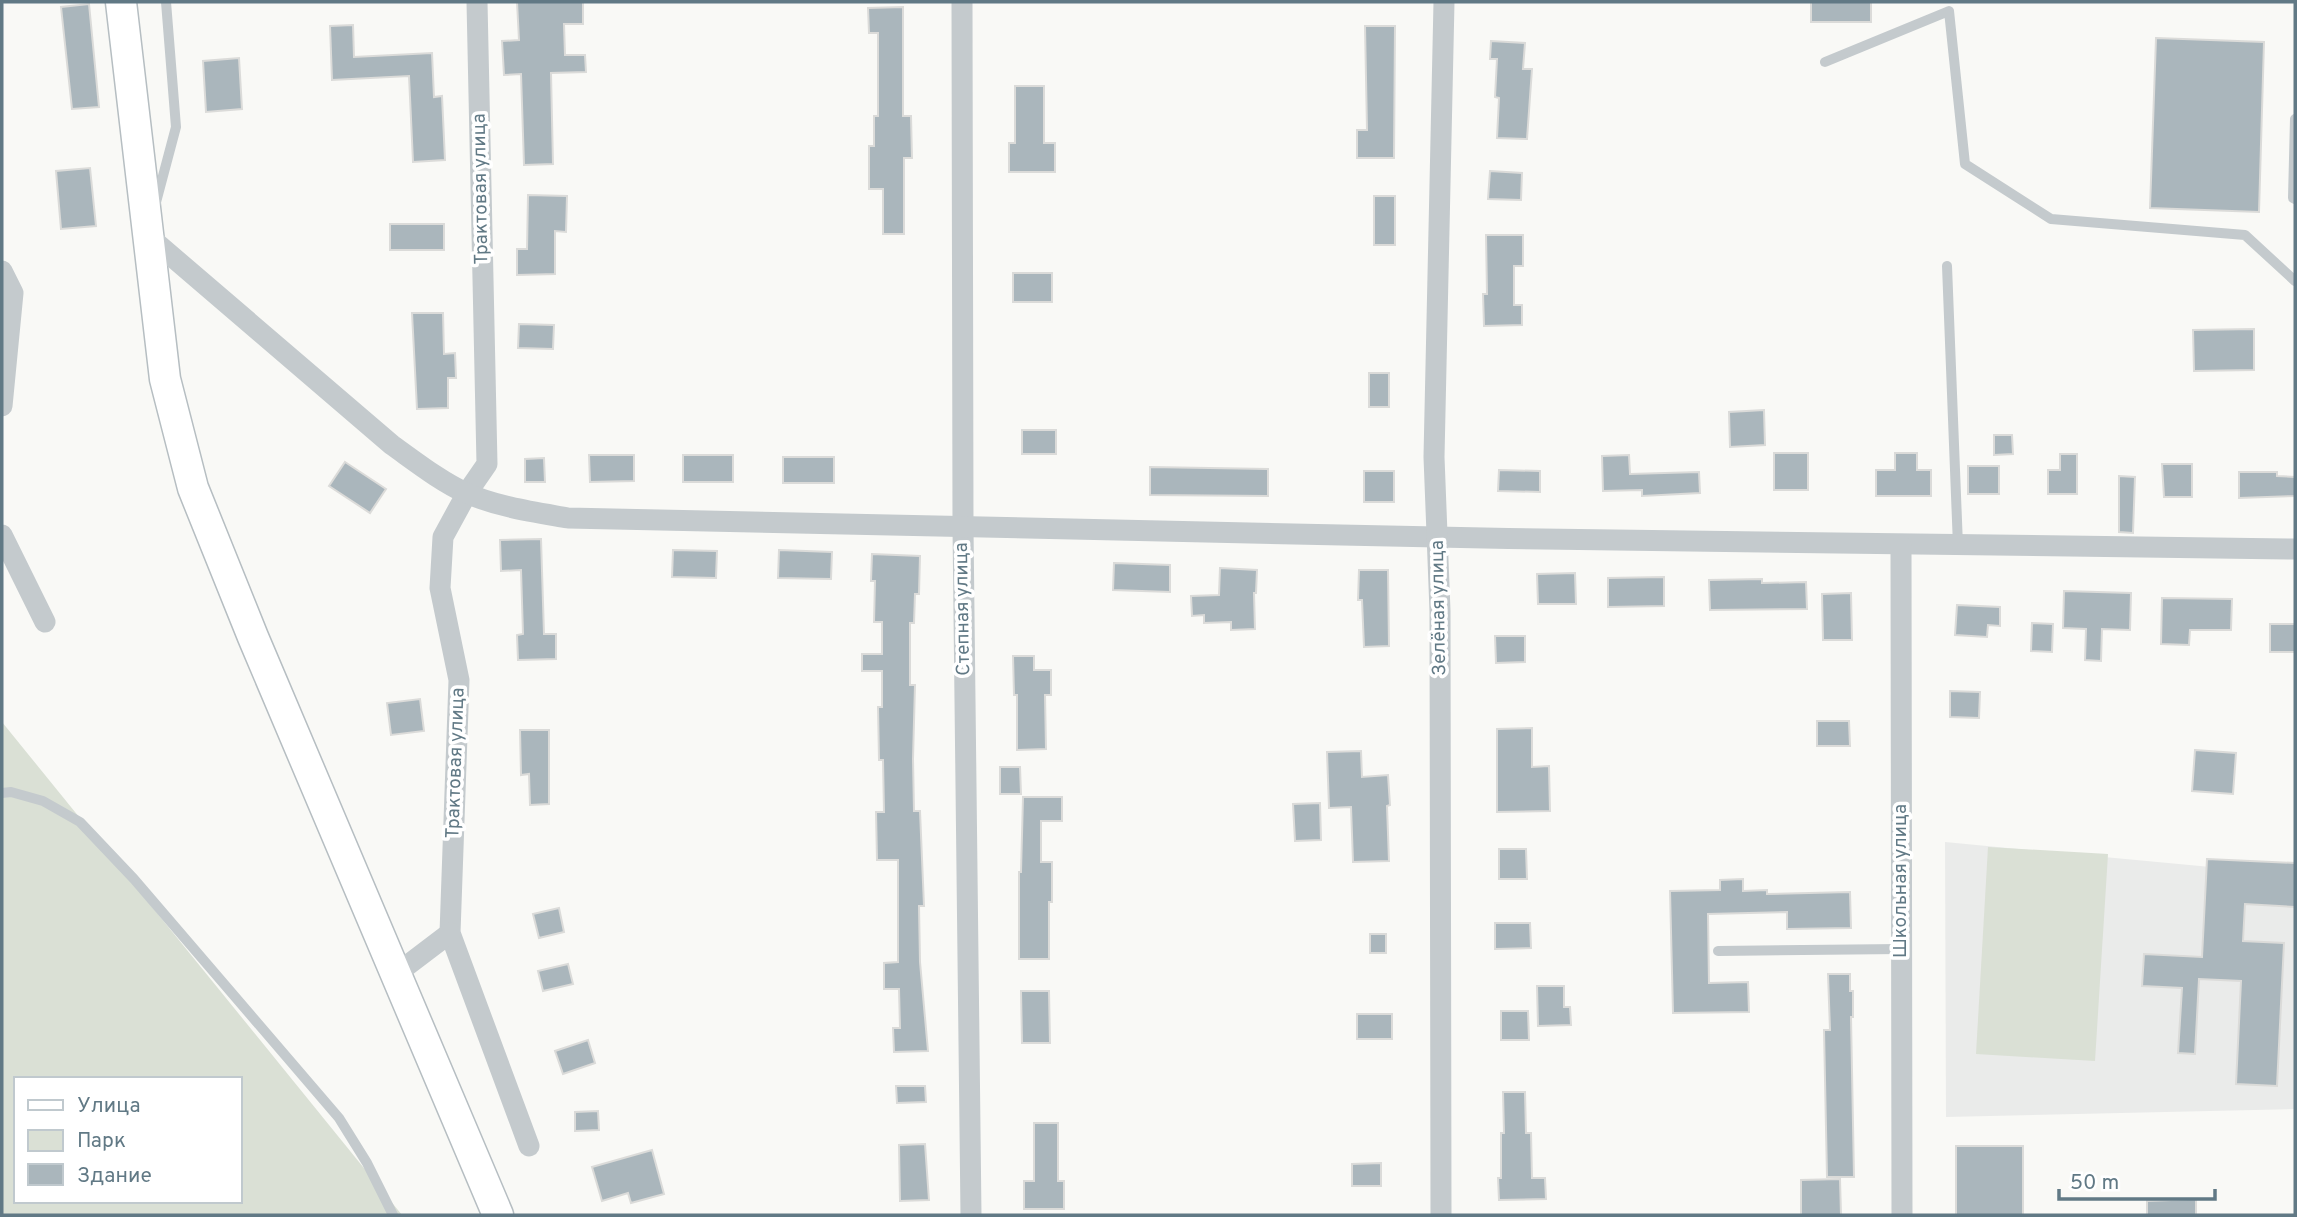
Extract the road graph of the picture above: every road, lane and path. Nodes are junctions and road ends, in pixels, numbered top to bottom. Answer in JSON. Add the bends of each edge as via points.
{"nodes":[{"id":1,"x":121,"y":2,"type":"edge"},
{"id":2,"x":166,"y":2,"type":"edge"},
{"id":3,"x":477,"y":2,"type":"edge"},
{"id":4,"x":962,"y":2,"type":"edge"},
{"id":5,"x":1444,"y":2,"type":"edge"},
{"id":6,"x":1825,"y":62,"type":"dead end"},
{"id":7,"x":2295,"y":120,"type":"edge"},
{"id":8,"x":2295,"y":199,"type":"edge"},
{"id":9,"x":147,"y":235,"type":"junction"},
{"id":10,"x":1948,"y":266,"type":"dead end"},
{"id":11,"x":2,"y":271,"type":"edge"},
{"id":12,"x":2295,"y":281,"type":"edge"},
{"id":13,"x":2,"y":406,"type":"edge"},
{"id":14,"x":467,"y":494,"type":"junction"},
{"id":15,"x":962,"y":528,"type":"junction"},
{"id":16,"x":2,"y":535,"type":"edge"},
{"id":17,"x":1437,"y":538,"type":"junction"},
{"id":18,"x":1901,"y":546,"type":"junction"},
{"id":19,"x":1958,"y":546,"type":"junction"},
{"id":20,"x":2295,"y":549,"type":"edge"},
{"id":21,"x":45,"y":622,"type":"dead end"},
{"id":22,"x":2,"y":793,"type":"edge"},
{"id":23,"x":450,"y":933,"type":"junction"},
{"id":24,"x":1901,"y":949,"type":"junction"},
{"id":25,"x":1718,"y":951,"type":"dead end"},
{"id":26,"x":396,"y":974,"type":"junction"},
{"id":27,"x":529,"y":1146,"type":"dead end"},
{"id":28,"x":393,"y":1215,"type":"edge"},
{"id":29,"x":498,"y":1215,"type":"edge"},
{"id":30,"x":971,"y":1215,"type":"edge"},
{"id":31,"x":1440,"y":1215,"type":"edge"},
{"id":32,"x":1902,"y":1215,"type":"edge"}],
"edges":[{"from":1,"to":9,"type":"main road"},
{"from":2,"to":9,"type":"lane","via":[[176,127]]},
{"from":3,"to":14,"type":"street","name":"Трактовая улица","via":[[487,464]]},
{"from":4,"to":15,"type":"street","name":"Степная улица"},
{"from":5,"to":17,"type":"street","name":"Зелёная улица","via":[[1434,457]]},
{"from":6,"to":12,"type":"lane","via":[[1949,11],[1965,164],[2051,219],[2245,235]]},
{"from":7,"to":8,"type":"lane"},
{"from":9,"to":14,"type":"street","via":[[392,445]]},
{"from":9,"to":26,"type":"main road","via":[[165,379],[193,488]]},
{"from":10,"to":19,"type":"lane"},
{"from":11,"to":13,"type":"street","via":[[13,293]]},
{"from":14,"to":15,"type":"street","via":[[568,518]]},
{"from":14,"to":23,"type":"street","name":"Трактовая улица","via":[[443,537],[440,588],[459,680]]},
{"from":15,"to":17,"type":"street"},
{"from":15,"to":30,"type":"street","name":"Степная улица"},
{"from":16,"to":21,"type":"street"},
{"from":17,"to":18,"type":"street"},
{"from":17,"to":31,"type":"street","name":"Зелёная улица"},
{"from":18,"to":19,"type":"street"},
{"from":18,"to":24,"type":"street","name":"Школьная улица"},
{"from":19,"to":20,"type":"street"},
{"from":22,"to":28,"type":"lane","via":[[43,801],[80,822],[134,880],[339,1118]]},
{"from":23,"to":26,"type":"street"},
{"from":23,"to":27,"type":"street","name":"Трактовая улица"},
{"from":24,"to":25,"type":"lane"},
{"from":24,"to":32,"type":"street","name":"Школьная улица"},
{"from":26,"to":29,"type":"main road"}]}
